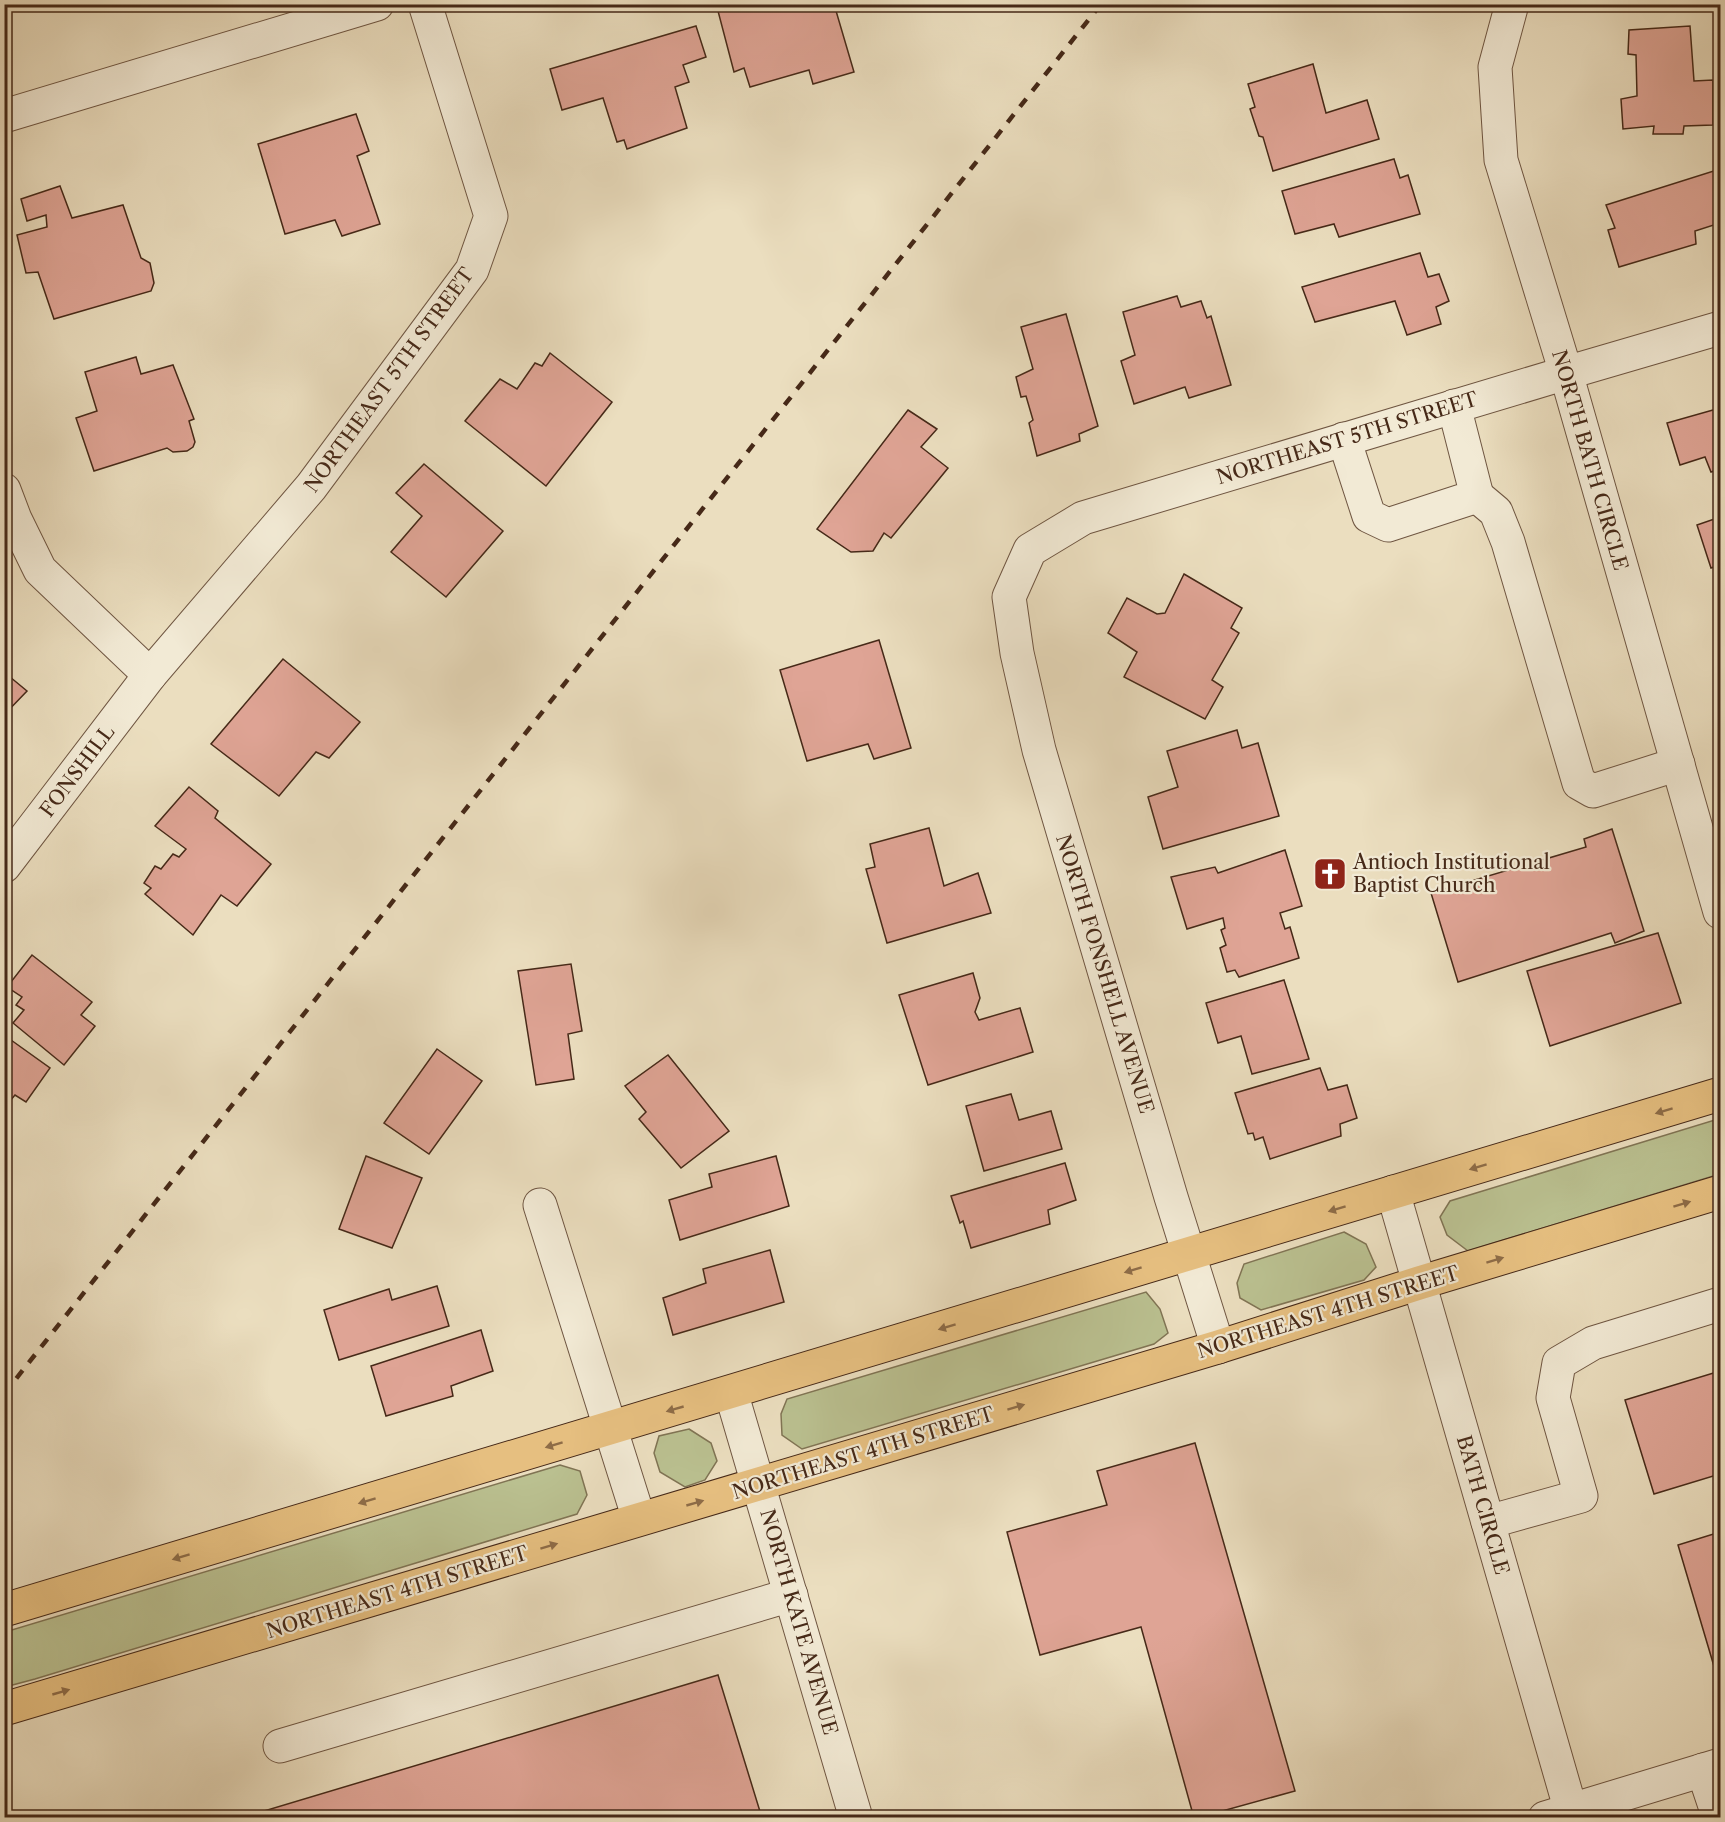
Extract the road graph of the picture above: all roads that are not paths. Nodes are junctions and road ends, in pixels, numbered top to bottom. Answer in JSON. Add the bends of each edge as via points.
{"nodes":[{"id":1,"x":376,"y":4,"type":"edge"},
{"id":2,"x":425,"y":4,"type":"edge"},
{"id":3,"x":1512,"y":4,"type":"edge"},
{"id":4,"x":5,"y":115,"type":"edge"},
{"id":5,"x":1720,"y":328,"type":"edge"},
{"id":6,"x":1566,"y":373,"type":"junction"},
{"id":7,"x":1454,"y":406,"type":"junction"},
{"id":8,"x":1344,"y":439,"type":"junction"},
{"id":9,"x":4,"y":490,"type":"edge"},
{"id":10,"x":1477,"y":496,"type":"junction"},
{"id":11,"x":1008,"y":597,"type":"joint"},
{"id":12,"x":150,"y":675,"type":"junction"},
{"id":13,"x":1678,"y":764,"type":"junction"},
{"id":14,"x":4,"y":866,"type":"edge"},
{"id":15,"x":1720,"y":912,"type":"edge"},
{"id":16,"x":1720,"y":1095,"type":"edge"},
{"id":17,"x":1393,"y":1192,"type":"junction"},
{"id":18,"x":1720,"y":1192,"type":"edge"},
{"id":19,"x":540,"y":1205,"type":"dead end"},
{"id":20,"x":1189,"y":1253,"type":"junction"},
{"id":21,"x":1419,"y":1283,"type":"junction"},
{"id":22,"x":1720,"y":1304,"type":"edge"},
{"id":23,"x":1218,"y":1347,"type":"junction"},
{"id":24,"x":731,"y":1392,"type":"junction"},
{"id":25,"x":610,"y":1428,"type":"junction"},
{"id":26,"x":759,"y":1485,"type":"junction"},
{"id":27,"x":639,"y":1519,"type":"junction"},
{"id":28,"x":1488,"y":1522,"type":"junction"},
{"id":29,"x":791,"y":1595,"type":"junction"},
{"id":30,"x":4,"y":1610,"type":"edge"},
{"id":31,"x":4,"y":1708,"type":"edge"},
{"id":32,"x":280,"y":1746,"type":"dead end"},
{"id":33,"x":1712,"y":1768,"type":"edge"},
{"id":34,"x":1563,"y":1815,"type":"edge"},
{"id":35,"x":856,"y":1818,"type":"edge"},
{"id":36,"x":1719,"y":1818,"type":"edge"}],
"edges":[{"from":1,"to":4,"type":"street"},
{"from":2,"to":12,"type":"street","name":"NORTHEAST 5TH STREET","via":[[491,216],[472,270],[311,487]]},
{"from":3,"to":6,"type":"street","name":"NORTH BATH CIRCLE","via":[[1495,68],[1501,160]]},
{"from":5,"to":6,"type":"street","name":"NORTHEAST 5TH STREET"},
{"from":6,"to":7,"type":"street","name":"NORTHEAST 5TH STREET"},
{"from":6,"to":13,"type":"street","name":"NORTH BATH CIRCLE"},
{"from":7,"to":8,"type":"street","name":"NORTHEAST 5TH STREET"},
{"from":7,"to":10,"type":"street"},
{"from":8,"to":10,"type":"street","via":[[1369,516],[1388,525]]},
{"from":8,"to":11,"type":"street","name":"NORTHEAST 5TH STREET","via":[[1083,518],[1030,550]]},
{"from":9,"to":12,"type":"street","via":[[40,570]]},
{"from":10,"to":13,"type":"street","via":[[1496,512],[1508,542],[1579,783],[1593,791]]},
{"from":11,"to":20,"type":"street","name":"NORTH FONSHELL AVENUE","via":[[1038,750]]},
{"from":12,"to":14,"type":"street","name":"FONSHILL"},
{"from":13,"to":15,"type":"street","name":"NORTH BATH CIRCLE"},
{"from":16,"to":17,"type":"main road","one_way":true},
{"from":17,"to":20,"type":"main road","one_way":true},
{"from":17,"to":21,"type":"street","name":"BATH CIRCLE"},
{"from":21,"to":18,"type":"main road","name":"NORTHEAST 4TH STREET","one_way":true},
{"from":19,"to":25,"type":"street"},
{"from":20,"to":23,"type":"street","name":"NORTH FONSHELL AVENUE"},
{"from":20,"to":24,"type":"main road","one_way":true},
{"from":21,"to":23,"type":"main road","name":"NORTHEAST 4TH STREET"},
{"from":21,"to":28,"type":"street","name":"BATH CIRCLE"},
{"from":22,"to":28,"type":"street","via":[[1593,1343],[1559,1363],[1553,1398],[1581,1497]]},
{"from":26,"to":23,"type":"main road","name":"NORTHEAST 4TH STREET","one_way":true},
{"from":24,"to":25,"type":"main road","one_way":true},
{"from":24,"to":26,"type":"street","name":"NORTH KATE AVENUE"},
{"from":25,"to":27,"type":"street"},
{"from":25,"to":30,"type":"main road","one_way":true},
{"from":27,"to":26,"type":"main road","name":"NORTHEAST 4TH STREET","one_way":true},
{"from":26,"to":29,"type":"street","name":"NORTH KATE AVENUE"},
{"from":31,"to":27,"type":"main road","name":"NORTHEAST 4TH STREET","one_way":true},
{"from":28,"to":34,"type":"street","name":"BATH CIRCLE"},
{"from":29,"to":32,"type":"street"},
{"from":29,"to":35,"type":"street","name":"NORTH KATE AVENUE"},
{"from":33,"to":34,"type":"street"},
{"from":33,"to":36,"type":"street"}]}
